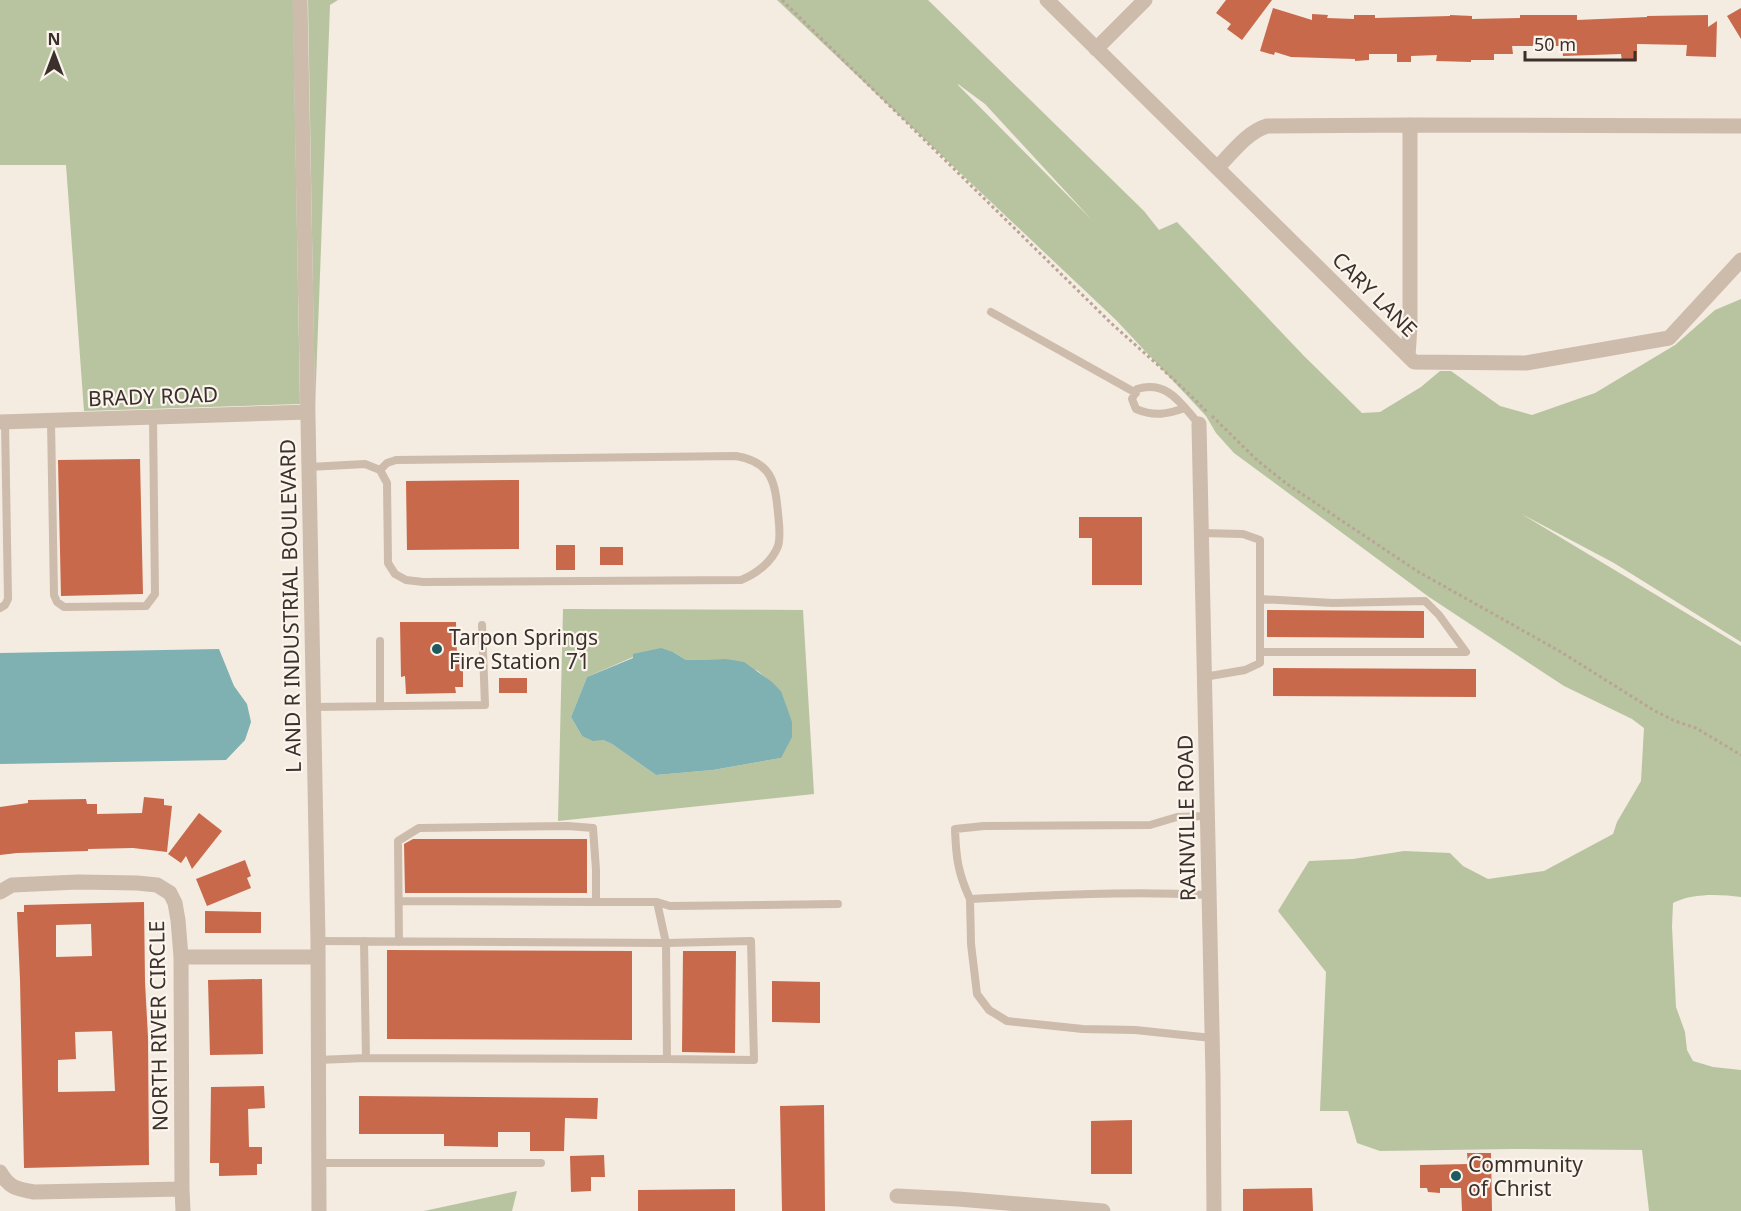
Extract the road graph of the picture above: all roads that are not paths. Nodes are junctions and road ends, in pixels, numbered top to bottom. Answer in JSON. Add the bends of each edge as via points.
{"nodes":[{"id":1,"x":300,"y":0,"type":"edge"},
{"id":2,"x":1047,"y":0,"type":"edge"},
{"id":3,"x":1144,"y":0,"type":"edge"},
{"id":4,"x":1096,"y":48,"type":"junction"},
{"id":5,"x":1410,"y":125,"type":"junction"},
{"id":6,"x":1741,"y":126,"type":"edge"},
{"id":7,"x":1217,"y":168,"type":"junction"},
{"id":8,"x":1741,"y":261,"type":"edge"},
{"id":9,"x":991,"y":312,"type":"dead end"},
{"id":10,"x":1408,"y":356,"type":"junction"},
{"id":11,"x":1136,"y":393,"type":"junction"},
{"id":12,"x":1185,"y":408,"type":"junction"},
{"id":13,"x":308,"y":412,"type":"junction"},
{"id":14,"x":153,"y":418,"type":"junction"},
{"id":15,"x":51,"y":421,"type":"junction"},
{"id":16,"x":2,"y":422,"type":"edge"},
{"id":17,"x":1199,"y":424,"type":"joint"},
{"id":18,"x":309,"y":467,"type":"junction"},
{"id":19,"x":380,"y":470,"type":"junction"},
{"id":20,"x":1201,"y":532,"type":"junction"},
{"id":21,"x":1260,"y":599,"type":"junction"},
{"id":22,"x":0,"y":608,"type":"edge"},
{"id":23,"x":482,"y":625,"type":"dead end"},
{"id":24,"x":380,"y":641,"type":"dead end"},
{"id":25,"x":1260,"y":652,"type":"junction"},
{"id":26,"x":1204,"y":677,"type":"junction"},
{"id":27,"x":380,"y":706,"type":"junction"},
{"id":28,"x":313,"y":707,"type":"junction"},
{"id":29,"x":1207,"y":816,"type":"junction"},
{"id":30,"x":0,"y":892,"type":"edge"},
{"id":31,"x":1208,"y":894,"type":"junction"},
{"id":32,"x":970,"y":899,"type":"junction"},
{"id":33,"x":399,"y":901,"type":"junction"},
{"id":34,"x":596,"y":902,"type":"junction"},
{"id":35,"x":657,"y":902,"type":"junction"},
{"id":36,"x":838,"y":904,"type":"dead end"},
{"id":37,"x":364,"y":941,"type":"junction"},
{"id":38,"x":399,"y":942,"type":"junction"},
{"id":39,"x":666,"y":943,"type":"junction"},
{"id":40,"x":318,"y":949,"type":"junction"},
{"id":41,"x":180,"y":957,"type":"junction"},
{"id":42,"x":1212,"y":1038,"type":"junction"},
{"id":43,"x":366,"y":1058,"type":"junction"},
{"id":44,"x":667,"y":1059,"type":"junction"},
{"id":45,"x":318,"y":1060,"type":"junction"},
{"id":46,"x":319,"y":1163,"type":"junction"},
{"id":47,"x":541,"y":1163,"type":"dead end"},
{"id":48,"x":0,"y":1172,"type":"edge"},
{"id":49,"x":182,"y":1189,"type":"junction"},
{"id":50,"x":897,"y":1196,"type":"dead end"},
{"id":51,"x":183,"y":1211,"type":"edge"},
{"id":52,"x":319,"y":1211,"type":"edge"},
{"id":53,"x":1103,"y":1211,"type":"edge"},
{"id":54,"x":1214,"y":1211,"type":"edge"}],
"edges":[{"from":1,"to":13,"type":"street","name":"L AND R INDUSTRIAL BOULEVARD"},
{"from":2,"to":4,"type":"street","name":"CARY LANE"},
{"from":3,"to":4,"type":"street"},
{"from":4,"to":7,"type":"street","name":"CARY LANE"},
{"from":5,"to":6,"type":"street"},
{"from":5,"to":7,"type":"street","via":[[1267,126],[1251,133]]},
{"from":5,"to":10,"type":"street"},
{"from":7,"to":10,"type":"street","name":"CARY LANE"},
{"from":8,"to":10,"type":"street","name":"CARY LANE","via":[[1669,339],[1526,363],[1414,362]]},
{"from":9,"to":11,"type":"lane"},
{"from":11,"to":12,"type":"lane","via":[[1137,389],[1149,386],[1161,389],[1172,393]]},
{"from":11,"to":12,"type":"lane","via":[[1132,399],[1136,409],[1146,413],[1167,414]]},
{"from":12,"to":17,"type":"lane"},
{"from":13,"to":14,"type":"street","name":"BRADY ROAD"},
{"from":13,"to":18,"type":"street","name":"L AND R INDUSTRIAL BOULEVARD"},
{"from":14,"to":15,"type":"street","name":"BRADY ROAD"},
{"from":14,"to":15,"type":"lane","via":[[155,594],[146,606],[64,607],[57,602]]},
{"from":15,"to":16,"type":"street","name":"BRADY ROAD"},
{"from":16,"to":22,"type":"lane","via":[[8,599]]},
{"from":17,"to":20,"type":"street","name":"RAINVILLE ROAD"},
{"from":18,"to":19,"type":"lane","via":[[365,464]]},
{"from":18,"to":28,"type":"street","name":"L AND R INDUSTRIAL BOULEVARD"},
{"from":19,"to":19,"type":"lane","via":[[387,483],[388,562],[395,574],[406,580],[741,580],[761,568],[778,545],[775,487],[762,466],[750,458],[396,460]]},
{"from":20,"to":21,"type":"lane","via":[[1243,534],[1260,540]]},
{"from":20,"to":26,"type":"street","name":"RAINVILLE ROAD"},
{"from":21,"to":25,"type":"lane"},
{"from":21,"to":25,"type":"lane","via":[[1333,603],[1425,601],[1466,652]]},
{"from":23,"to":27,"type":"lane","via":[[485,705]]},
{"from":24,"to":27,"type":"lane"},
{"from":25,"to":26,"type":"lane","via":[[1260,663],[1245,670]]},
{"from":26,"to":29,"type":"street","name":"RAINVILLE ROAD"},
{"from":27,"to":28,"type":"lane"},
{"from":28,"to":40,"type":"street","name":"L AND R INDUSTRIAL BOULEVARD"},
{"from":29,"to":31,"type":"street","name":"RAINVILLE ROAD"},
{"from":29,"to":32,"type":"lane","via":[[1177,817],[1150,825],[955,829],[956,859]]},
{"from":30,"to":41,"type":"street","name":"NORTH RIVER CIRCLE","via":[[12,885],[157,885],[170,892],[175,903]]},
{"from":31,"to":32,"type":"lane"},
{"from":31,"to":42,"type":"street","name":"RAINVILLE ROAD"},
{"from":32,"to":42,"type":"lane","via":[[977,994],[989,1010],[1007,1021]]},
{"from":33,"to":34,"type":"lane"},
{"from":33,"to":34,"type":"lane","via":[[398,841],[419,828],[568,826],[593,828]]},
{"from":33,"to":38,"type":"lane"},
{"from":34,"to":35,"type":"lane"},
{"from":35,"to":36,"type":"lane","via":[[670,906]]},
{"from":35,"to":39,"type":"lane"},
{"from":37,"to":38,"type":"lane"},
{"from":37,"to":40,"type":"lane"},
{"from":37,"to":43,"type":"lane"},
{"from":38,"to":39,"type":"lane"},
{"from":39,"to":44,"type":"lane"},
{"from":39,"to":44,"type":"lane","via":[[751,941],[753,1059]]},
{"from":40,"to":41,"type":"street"},
{"from":40,"to":45,"type":"street","name":"L AND R INDUSTRIAL BOULEVARD"},
{"from":41,"to":49,"type":"street","name":"NORTH RIVER CIRCLE"},
{"from":42,"to":54,"type":"street","name":"RAINVILLE ROAD"},
{"from":43,"to":44,"type":"lane"},
{"from":43,"to":45,"type":"lane"},
{"from":45,"to":46,"type":"street","name":"L AND R INDUSTRIAL BOULEVARD"},
{"from":46,"to":47,"type":"lane"},
{"from":46,"to":52,"type":"street","name":"L AND R INDUSTRIAL BOULEVARD"},
{"from":48,"to":49,"type":"street","via":[[16,1188],[34,1192]]},
{"from":49,"to":51,"type":"street","name":"NORTH RIVER CIRCLE"},
{"from":50,"to":53,"type":"street"}]}
